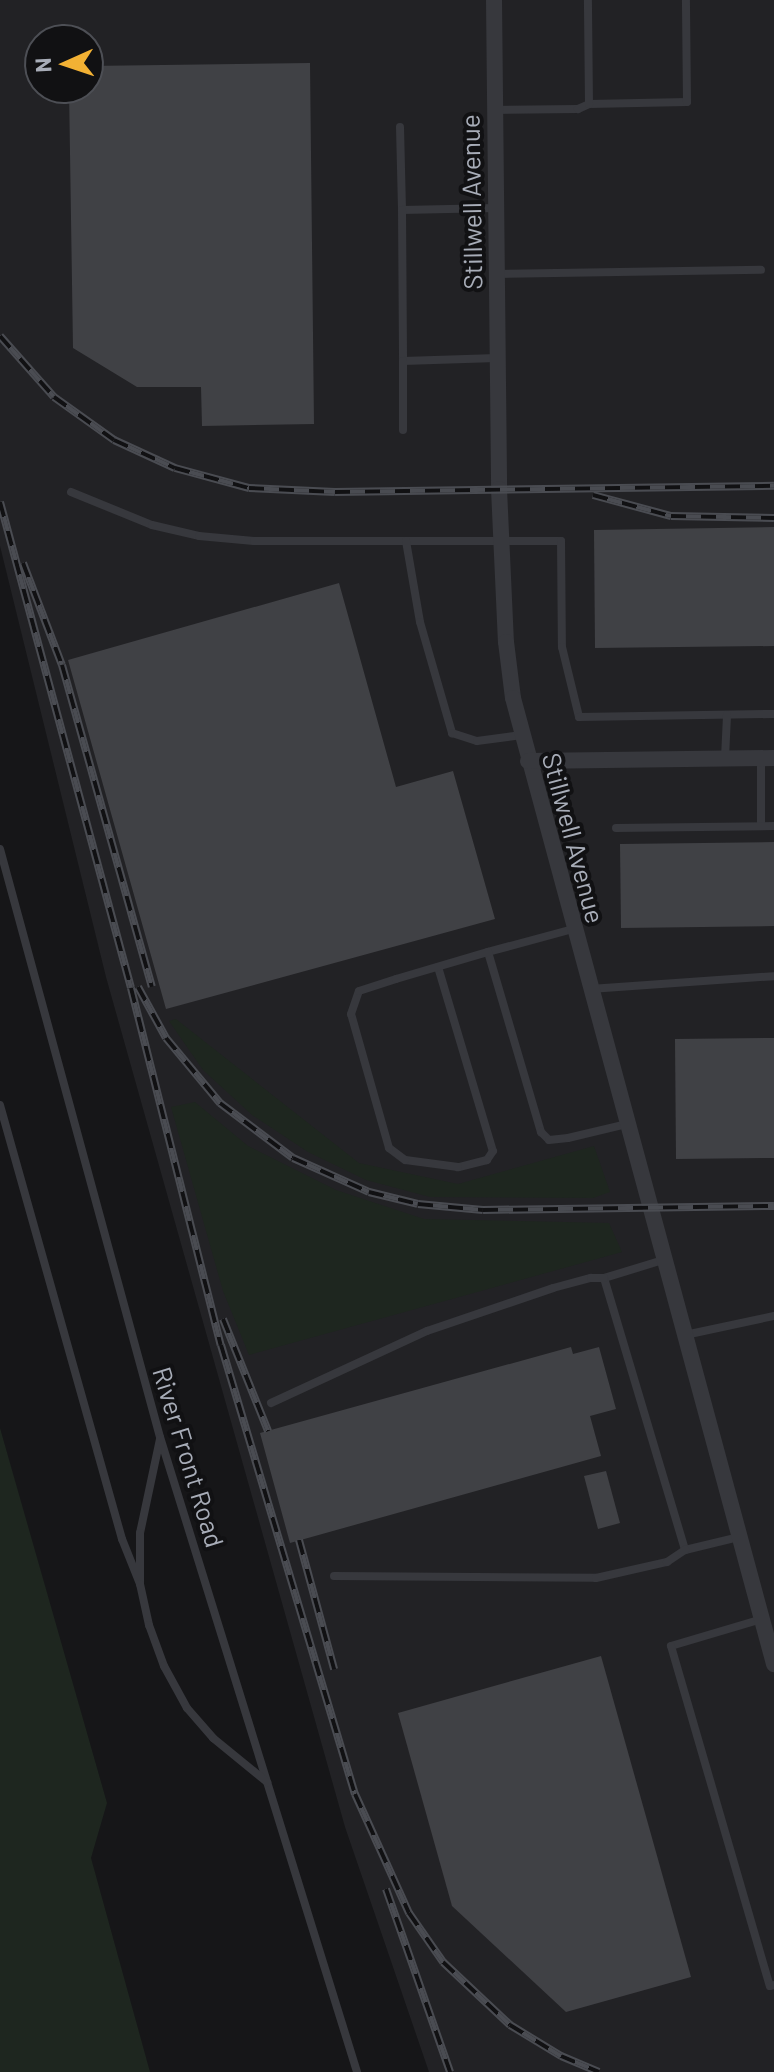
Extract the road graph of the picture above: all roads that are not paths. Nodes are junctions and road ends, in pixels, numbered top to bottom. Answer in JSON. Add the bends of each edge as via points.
{"nodes":[{"id":1,"x":494,"y":0,"type":"edge"},
{"id":2,"x":588,"y":0,"type":"edge"},
{"id":3,"x":686,"y":0,"type":"edge"},
{"id":4,"x":589,"y":104,"type":"junction"},
{"id":5,"x":494,"y":110,"type":"junction"},
{"id":6,"x":400,"y":127,"type":"dead end"},
{"id":7,"x":496,"y":208,"type":"junction"},
{"id":8,"x":402,"y":210,"type":"junction"},
{"id":9,"x":761,"y":270,"type":"dead end"},
{"id":10,"x":496,"y":274,"type":"junction"},
{"id":11,"x":497,"y":358,"type":"junction"},
{"id":12,"x":403,"y":361,"type":"junction"},
{"id":13,"x":403,"y":430,"type":"dead end"},
{"id":14,"x":71,"y":492,"type":"dead end"},
{"id":15,"x":501,"y":540,"type":"junction"},
{"id":16,"x":406,"y":541,"type":"junction"},
{"id":17,"x":774,"y":714,"type":"edge"},
{"id":18,"x":727,"y":715,"type":"junction"},
{"id":19,"x":522,"y":735,"type":"junction"},
{"id":20,"x":768,"y":758,"type":"edge"},
{"id":21,"x":725,"y":759,"type":"junction"},
{"id":22,"x":528,"y":761,"type":"junction"},
{"id":23,"x":761,"y":826,"type":"junction"},
{"id":24,"x":774,"y":826,"type":"edge"},
{"id":25,"x":616,"y":828,"type":"dead end"},
{"id":26,"x":0,"y":849,"type":"edge"},
{"id":27,"x":573,"y":929,"type":"junction"},
{"id":28,"x":488,"y":952,"type":"junction"},
{"id":29,"x":438,"y":967,"type":"junction"},
{"id":30,"x":774,"y":976,"type":"edge"},
{"id":31,"x":589,"y":989,"type":"junction"},
{"id":32,"x":0,"y":1105,"type":"edge"},
{"id":33,"x":627,"y":1124,"type":"junction"},
{"id":34,"x":663,"y":1260,"type":"junction"},
{"id":35,"x":604,"y":1278,"type":"junction"},
{"id":36,"x":774,"y":1316,"type":"edge"},
{"id":37,"x":683,"y":1335,"type":"junction"},
{"id":38,"x":271,"y":1403,"type":"dead end"},
{"id":39,"x":160,"y":1437,"type":"junction"},
{"id":40,"x":739,"y":1537,"type":"junction"},
{"id":41,"x":685,"y":1550,"type":"junction"},
{"id":42,"x":334,"y":1576,"type":"dead end"},
{"id":43,"x":140,"y":1584,"type":"junction"},
{"id":44,"x":762,"y":1619,"type":"junction"},
{"id":45,"x":773,"y":1655,"type":"edge"},
{"id":46,"x":268,"y":1783,"type":"junction"},
{"id":47,"x":774,"y":1985,"type":"edge"},
{"id":48,"x":357,"y":2072,"type":"edge"}],
"edges":[{"from":1,"to":5,"type":"street","name":"Stillwell Avenue"},
{"from":2,"to":4,"type":"lane"},
{"from":3,"to":4,"type":"lane","via":[[687,102]]},
{"from":4,"to":5,"type":"lane","via":[[578,109]]},
{"from":5,"to":7,"type":"street","name":"Stillwell Avenue"},
{"from":6,"to":8,"type":"lane"},
{"from":7,"to":8,"type":"lane"},
{"from":7,"to":10,"type":"street","name":"Stillwell Avenue"},
{"from":8,"to":12,"type":"lane"},
{"from":9,"to":10,"type":"lane"},
{"from":10,"to":11,"type":"street","name":"Stillwell Avenue"},
{"from":11,"to":12,"type":"lane"},
{"from":11,"to":15,"type":"street","name":"Stillwell Avenue"},
{"from":12,"to":13,"type":"lane"},
{"from":14,"to":16,"type":"lane","via":[[152,525],[199,536]]},
{"from":15,"to":16,"type":"lane"},
{"from":15,"to":18,"type":"lane","via":[[561,541],[562,647],[579,717]]},
{"from":15,"to":19,"type":"street","name":"Stillwell Avenue","via":[[506,642]]},
{"from":16,"to":19,"type":"lane","via":[[420,622],[452,733],[477,741]]},
{"from":17,"to":18,"type":"lane"},
{"from":18,"to":21,"type":"lane"},
{"from":19,"to":22,"type":"street","name":"Stillwell Avenue"},
{"from":20,"to":21,"type":"street"},
{"from":20,"to":23,"type":"lane"},
{"from":21,"to":22,"type":"street"},
{"from":22,"to":27,"type":"street","name":"Stillwell Avenue"},
{"from":23,"to":24,"type":"lane"},
{"from":23,"to":25,"type":"lane"},
{"from":26,"to":39,"type":"lane","name":"River Front Road"},
{"from":27,"to":28,"type":"lane"},
{"from":27,"to":31,"type":"street","name":"Stillwell Avenue"},
{"from":28,"to":29,"type":"lane"},
{"from":28,"to":33,"type":"lane","via":[[541,1132],[549,1140]]},
{"from":29,"to":29,"type":"lane","via":[[359,991],[351,1014],[389,1148],[405,1160],[458,1167],[487,1160],[493,1151]]},
{"from":30,"to":31,"type":"lane"},
{"from":31,"to":33,"type":"street","name":"Stillwell Avenue"},
{"from":32,"to":43,"type":"lane","via":[[122,1539]]},
{"from":33,"to":34,"type":"street","name":"Stillwell Avenue"},
{"from":34,"to":35,"type":"lane"},
{"from":34,"to":37,"type":"street","name":"Stillwell Avenue"},
{"from":35,"to":38,"type":"lane","via":[[553,1288],[427,1331]]},
{"from":35,"to":41,"type":"lane"},
{"from":36,"to":37,"type":"lane"},
{"from":37,"to":40,"type":"street","name":"Stillwell Avenue"},
{"from":39,"to":43,"type":"lane","via":[[140,1533]]},
{"from":39,"to":46,"type":"lane","name":"River Front Road"},
{"from":40,"to":41,"type":"lane"},
{"from":40,"to":44,"type":"street","name":"Stillwell Avenue"},
{"from":41,"to":42,"type":"lane","via":[[667,1562],[596,1578]]},
{"from":43,"to":46,"type":"lane","via":[[164,1666],[187,1708],[213,1738]]},
{"from":44,"to":45,"type":"street","name":"Stillwell Avenue"},
{"from":44,"to":47,"type":"lane","via":[[671,1646],[770,1986]]},
{"from":46,"to":48,"type":"lane","name":"River Front Road"}]}
